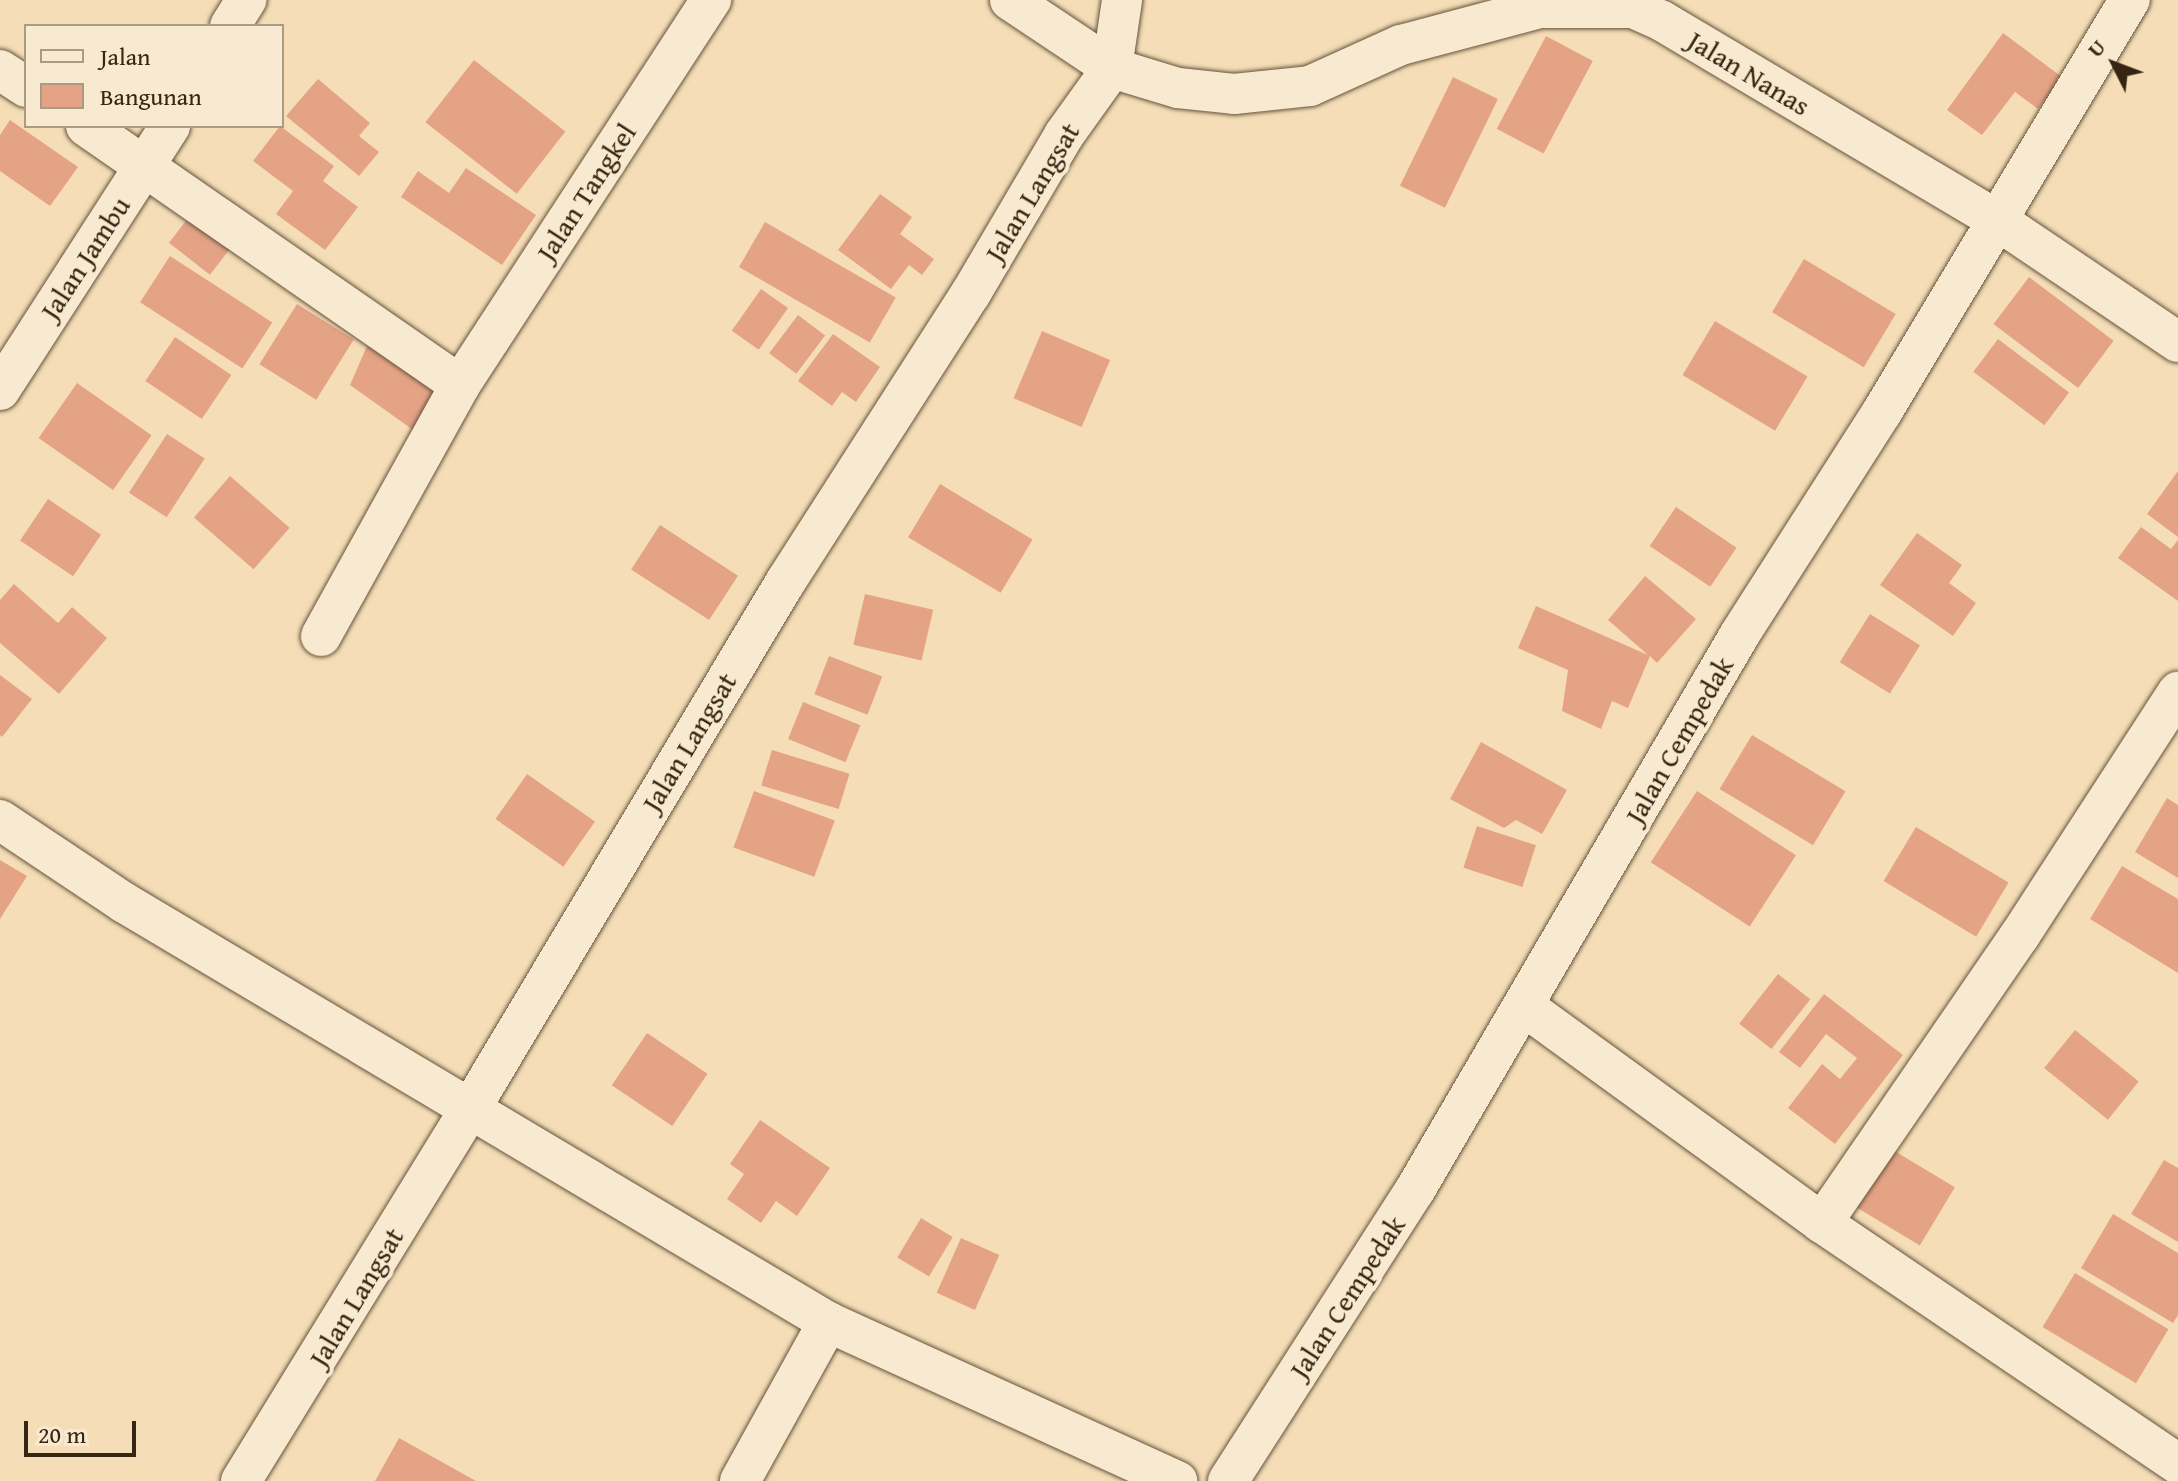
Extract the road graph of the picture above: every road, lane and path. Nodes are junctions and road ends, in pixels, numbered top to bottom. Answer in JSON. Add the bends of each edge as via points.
{"nodes":[{"id":1,"x":246,"y":0,"type":"edge"},
{"id":2,"x":711,"y":0,"type":"edge"},
{"id":3,"x":1010,"y":0,"type":"edge"},
{"id":4,"x":1122,"y":0,"type":"edge"},
{"id":5,"x":2130,"y":0,"type":"edge"},
{"id":6,"x":1598,"y":3,"type":"edge"},
{"id":7,"x":231,"y":24,"type":"edge"},
{"id":8,"x":1112,"y":68,"type":"junction"},
{"id":9,"x":0,"y":70,"type":"edge"},
{"id":10,"x":24,"y":86,"type":"edge"},
{"id":11,"x":89,"y":128,"type":"edge"},
{"id":12,"x":169,"y":128,"type":"edge"},
{"id":13,"x":146,"y":165,"type":"junction"},
{"id":14,"x":1997,"y":220,"type":"junction"},
{"id":15,"x":2178,"y":342,"type":"edge"},
{"id":16,"x":460,"y":385,"type":"junction"},
{"id":17,"x":0,"y":390,"type":"edge"},
{"id":18,"x":321,"y":636,"type":"dead end"},
{"id":19,"x":2178,"y":692,"type":"edge"},
{"id":20,"x":0,"y":820,"type":"edge"},
{"id":21,"x":1525,"y":1007,"type":"junction"},
{"id":22,"x":472,"y":1106,"type":"junction"},
{"id":23,"x":1822,"y":1223,"type":"junction"},
{"id":24,"x":828,"y":1322,"type":"junction"},
{"id":25,"x":2178,"y":1464,"type":"edge"},
{"id":26,"x":241,"y":1481,"type":"edge"},
{"id":27,"x":740,"y":1481,"type":"edge"},
{"id":28,"x":1177,"y":1481,"type":"edge"},
{"id":29,"x":1228,"y":1481,"type":"edge"},
{"id":30,"x":2167,"y":1481,"type":"edge"}],
"edges":[{"from":1,"to":7,"type":"street"},
{"from":2,"to":16,"type":"street","name":"Jalan Tangkel"},
{"from":3,"to":8,"type":"street","name":"Jalan Nanas"},
{"from":4,"to":8,"type":"street","name":"Jalan Langsat"},
{"from":5,"to":14,"type":"street","name":"Jalan Cempedak"},
{"from":6,"to":8,"type":"street","name":"Jalan Nanas","via":[[1540,8],[1475,23],[1401,45],[1310,86],[1234,94],[1178,88]]},
{"from":6,"to":14,"type":"street","name":"Jalan Nanas","via":[[1633,8],[1662,21]]},
{"from":8,"to":22,"type":"street","name":"Jalan Langsat","via":[[1064,135],[971,293],[786,581]]},
{"from":9,"to":10,"type":"street"},
{"from":11,"to":13,"type":"street"},
{"from":12,"to":13,"type":"street","name":"Jalan Jambu"},
{"from":13,"to":16,"type":"street"},
{"from":13,"to":17,"type":"street","name":"Jalan Jambu"},
{"from":14,"to":15,"type":"street","name":"Jalan Nanas"},
{"from":14,"to":21,"type":"street","name":"Jalan Cempedak","via":[[1740,634]]},
{"from":16,"to":18,"type":"street","name":"Jalan Tangkel"},
{"from":19,"to":23,"type":"street","via":[[2020,935]]},
{"from":20,"to":22,"type":"street","via":[[123,902]]},
{"from":21,"to":23,"type":"street"},
{"from":21,"to":29,"type":"street","name":"Jalan Cempedak"},
{"from":22,"to":24,"type":"street"},
{"from":22,"to":26,"type":"street","name":"Jalan Langsat"},
{"from":23,"to":25,"type":"street"},
{"from":24,"to":27,"type":"street"},
{"from":24,"to":28,"type":"street"},
{"from":25,"to":30,"type":"street"}]}
